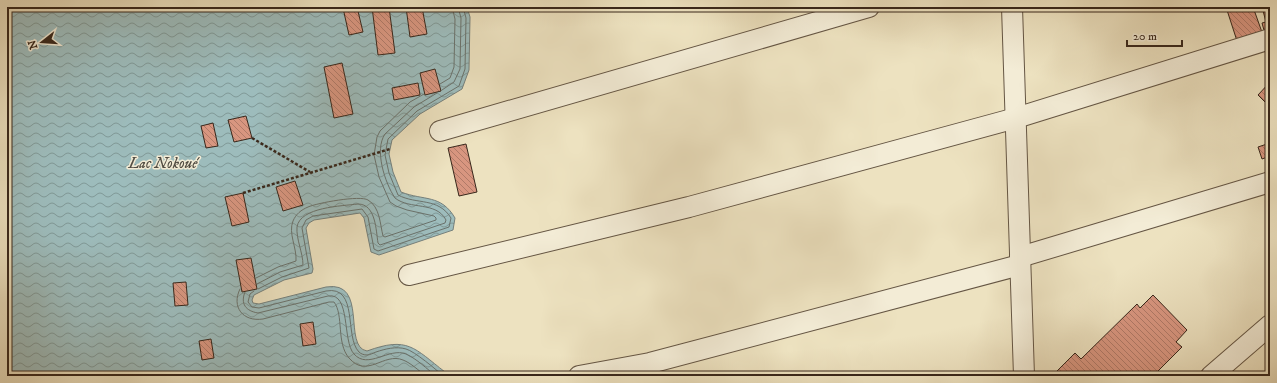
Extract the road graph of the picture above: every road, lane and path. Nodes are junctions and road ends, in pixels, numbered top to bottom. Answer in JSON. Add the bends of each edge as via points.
{"nodes":[{"id":1,"x":869,"y":7,"type":"edge"},
{"id":2,"x":1012,"y":7,"type":"edge"},
{"id":3,"x":1270,"y":39,"type":"edge"},
{"id":4,"x":1016,"y":118,"type":"junction"},
{"id":5,"x":440,"y":131,"type":"dead end"},
{"id":6,"x":252,"y":138,"type":"dead end"},
{"id":7,"x":390,"y":149,"type":"dead end"},
{"id":8,"x":310,"y":172,"type":"junction"},
{"id":9,"x":1270,"y":182,"type":"edge"},
{"id":10,"x":242,"y":193,"type":"dead end"},
{"id":11,"x":1020,"y":261,"type":"junction"},
{"id":12,"x":409,"y":275,"type":"dead end"},
{"id":13,"x":1270,"y":325,"type":"edge"},
{"id":14,"x":579,"y":376,"type":"edge"},
{"id":15,"x":1024,"y":376,"type":"edge"},
{"id":16,"x":1211,"y":376,"type":"edge"}],
"edges":[{"from":1,"to":5,"type":"street"},
{"from":2,"to":4,"type":"street"},
{"from":3,"to":4,"type":"street"},
{"from":4,"to":11,"type":"street"},
{"from":4,"to":12,"type":"street","via":[[689,207]]},
{"from":6,"to":8,"type":"path"},
{"from":7,"to":8,"type":"path"},
{"from":8,"to":10,"type":"path"},
{"from":9,"to":11,"type":"street"},
{"from":11,"to":14,"type":"street","via":[[650,363]]},
{"from":11,"to":15,"type":"street"},
{"from":13,"to":16,"type":"street"}]}
